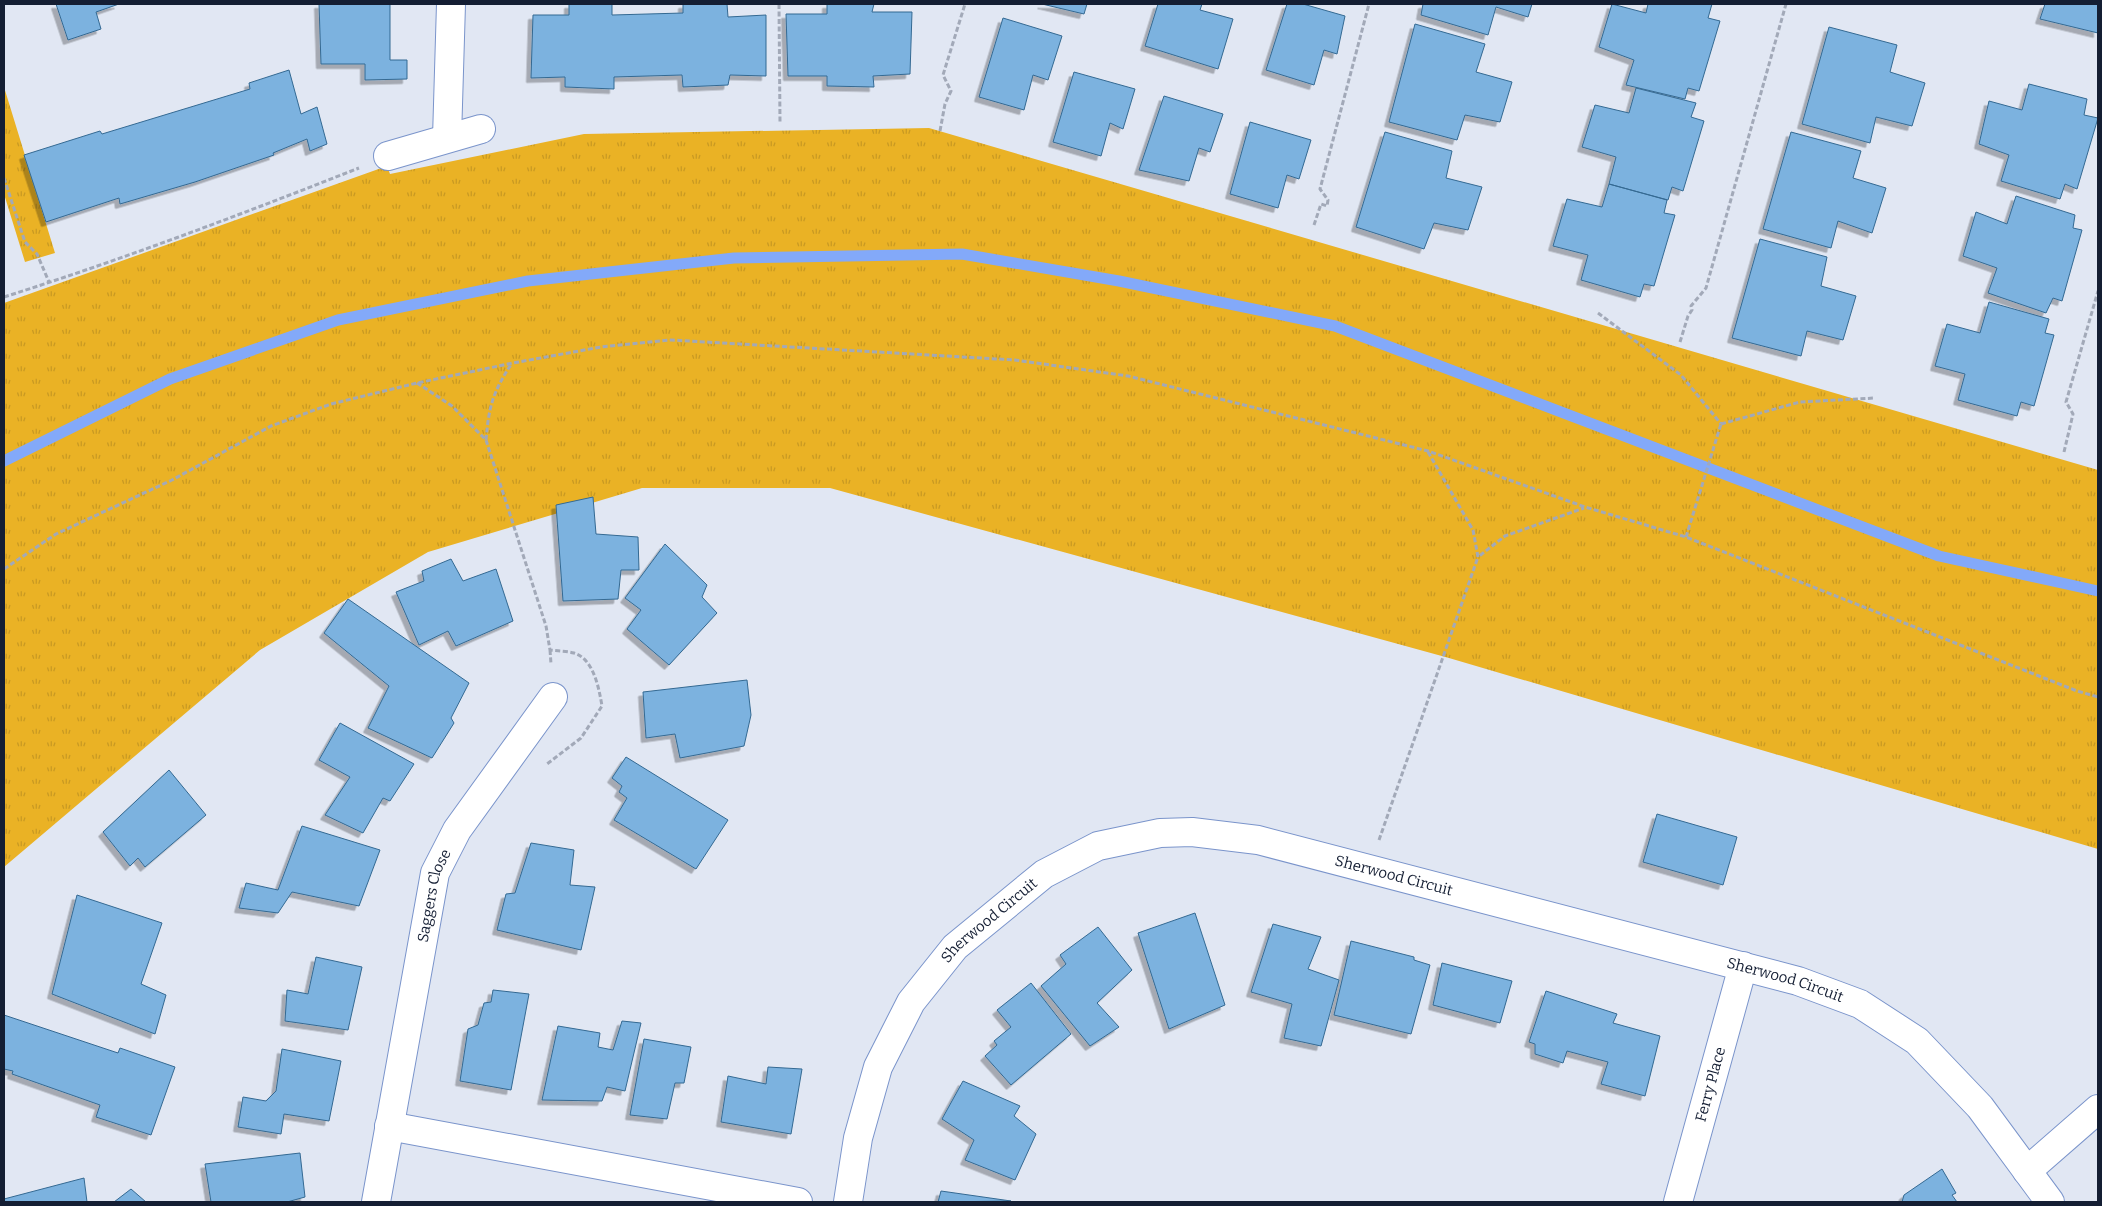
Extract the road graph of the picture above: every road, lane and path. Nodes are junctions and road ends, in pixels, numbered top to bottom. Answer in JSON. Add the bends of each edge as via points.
{"nodes":[{"id":1,"x":451,"y":4,"type":"edge"},
{"id":2,"x":779,"y":4,"type":"edge"},
{"id":3,"x":965,"y":4,"type":"edge"},
{"id":4,"x":1369,"y":4,"type":"edge"},
{"id":5,"x":1786,"y":4,"type":"edge"},
{"id":6,"x":780,"y":122,"type":"dead end"},
{"id":7,"x":481,"y":129,"type":"dead end"},
{"id":8,"x":940,"y":131,"type":"dead end"},
{"id":9,"x":447,"y":138,"type":"junction"},
{"id":10,"x":388,"y":156,"type":"joint"},
{"id":11,"x":4,"y":178,"type":"edge"},
{"id":12,"x":1314,"y":225,"type":"dead end"},
{"id":13,"x":49,"y":282,"type":"junction"},
{"id":14,"x":2098,"y":291,"type":"edge"},
{"id":15,"x":4,"y":297,"type":"edge"},
{"id":16,"x":1598,"y":313,"type":"dead end"},
{"id":17,"x":1680,"y":342,"type":"dead end"},
{"id":18,"x":513,"y":363,"type":"junction"},
{"id":19,"x":1876,"y":398,"type":"dead end"},
{"id":20,"x":1721,"y":424,"type":"junction"},
{"id":21,"x":486,"y":440,"type":"dead end"},
{"id":22,"x":1428,"y":451,"type":"junction"},
{"id":23,"x":2064,"y":452,"type":"dead end"},
{"id":24,"x":1585,"y":508,"type":"junction"},
{"id":25,"x":1686,"y":537,"type":"junction"},
{"id":26,"x":1478,"y":557,"type":"junction"},
{"id":27,"x":4,"y":569,"type":"edge"},
{"id":28,"x":553,"y":697,"type":"dead end"},
{"id":29,"x":2098,"y":697,"type":"edge"},
{"id":30,"x":1369,"y":868,"type":"junction"},
{"id":31,"x":1742,"y":966,"type":"junction"},
{"id":32,"x":2098,"y":1109,"type":"edge"},
{"id":33,"x":389,"y":1126,"type":"junction"},
{"id":34,"x":2027,"y":1171,"type":"junction"},
{"id":35,"x":376,"y":1202,"type":"edge"},
{"id":36,"x":798,"y":1202,"type":"edge"},
{"id":37,"x":848,"y":1202,"type":"edge"},
{"id":38,"x":1678,"y":1202,"type":"edge"},
{"id":39,"x":2050,"y":1202,"type":"edge"}],
"edges":[{"from":1,"to":9,"type":"street"},
{"from":2,"to":6,"type":"path"},
{"from":3,"to":8,"type":"path","via":[[943,75],[951,91]]},
{"from":4,"to":12,"type":"path","via":[[1320,189],[1328,200],[1327,206],[1321,204]]},
{"from":5,"to":17,"type":"path","via":[[1706,288],[1691,306]]},
{"from":7,"to":9,"type":"street"},
{"from":9,"to":10,"type":"street"},
{"from":10,"to":13,"type":"path","via":[[288,196]]},
{"from":11,"to":13,"type":"path","via":[[25,242],[37,254]]},
{"from":13,"to":15,"type":"path"},
{"from":14,"to":23,"type":"path","via":[[2066,402],[2074,414]]},
{"from":16,"to":20,"type":"path","via":[[1681,375]]},
{"from":18,"to":21,"type":"path","via":[[496,387],[488,412]]},
{"from":18,"to":22,"type":"path","via":[[601,347],[671,340],[1015,360],[1128,376]]},
{"from":18,"to":27,"type":"path","via":[[331,404],[271,426],[172,480],[56,534]]},
{"from":19,"to":20,"type":"path","via":[[1800,402]]},
{"from":20,"to":25,"type":"path"},
{"from":22,"to":24,"type":"path"},
{"from":22,"to":26,"type":"path","via":[[1473,530]]},
{"from":24,"to":25,"type":"path"},
{"from":24,"to":26,"type":"path","via":[[1505,536]]},
{"from":25,"to":29,"type":"path"},
{"from":26,"to":30,"type":"path"},
{"from":28,"to":33,"type":"street","name":"Saggers Close","via":[[457,830],[435,873]]},
{"from":30,"to":31,"type":"street","name":"Sherwood Circuit"},
{"from":30,"to":37,"type":"street","name":"Sherwood Circuit","via":[[1258,840],[1192,832],[1160,833],[1098,846],[1044,874],[955,947],[911,1002],[878,1067],[858,1138]]},
{"from":31,"to":34,"type":"street","name":"Sherwood Circuit","via":[[1798,981],[1860,1004],[1917,1041],[1976,1102]]},
{"from":31,"to":38,"type":"street","name":"Ferry Place"},
{"from":32,"to":34,"type":"street"},
{"from":33,"to":35,"type":"street","name":"Saggers Close"},
{"from":33,"to":36,"type":"street"},
{"from":34,"to":39,"type":"street","name":"Sherwood Circuit"}]}
